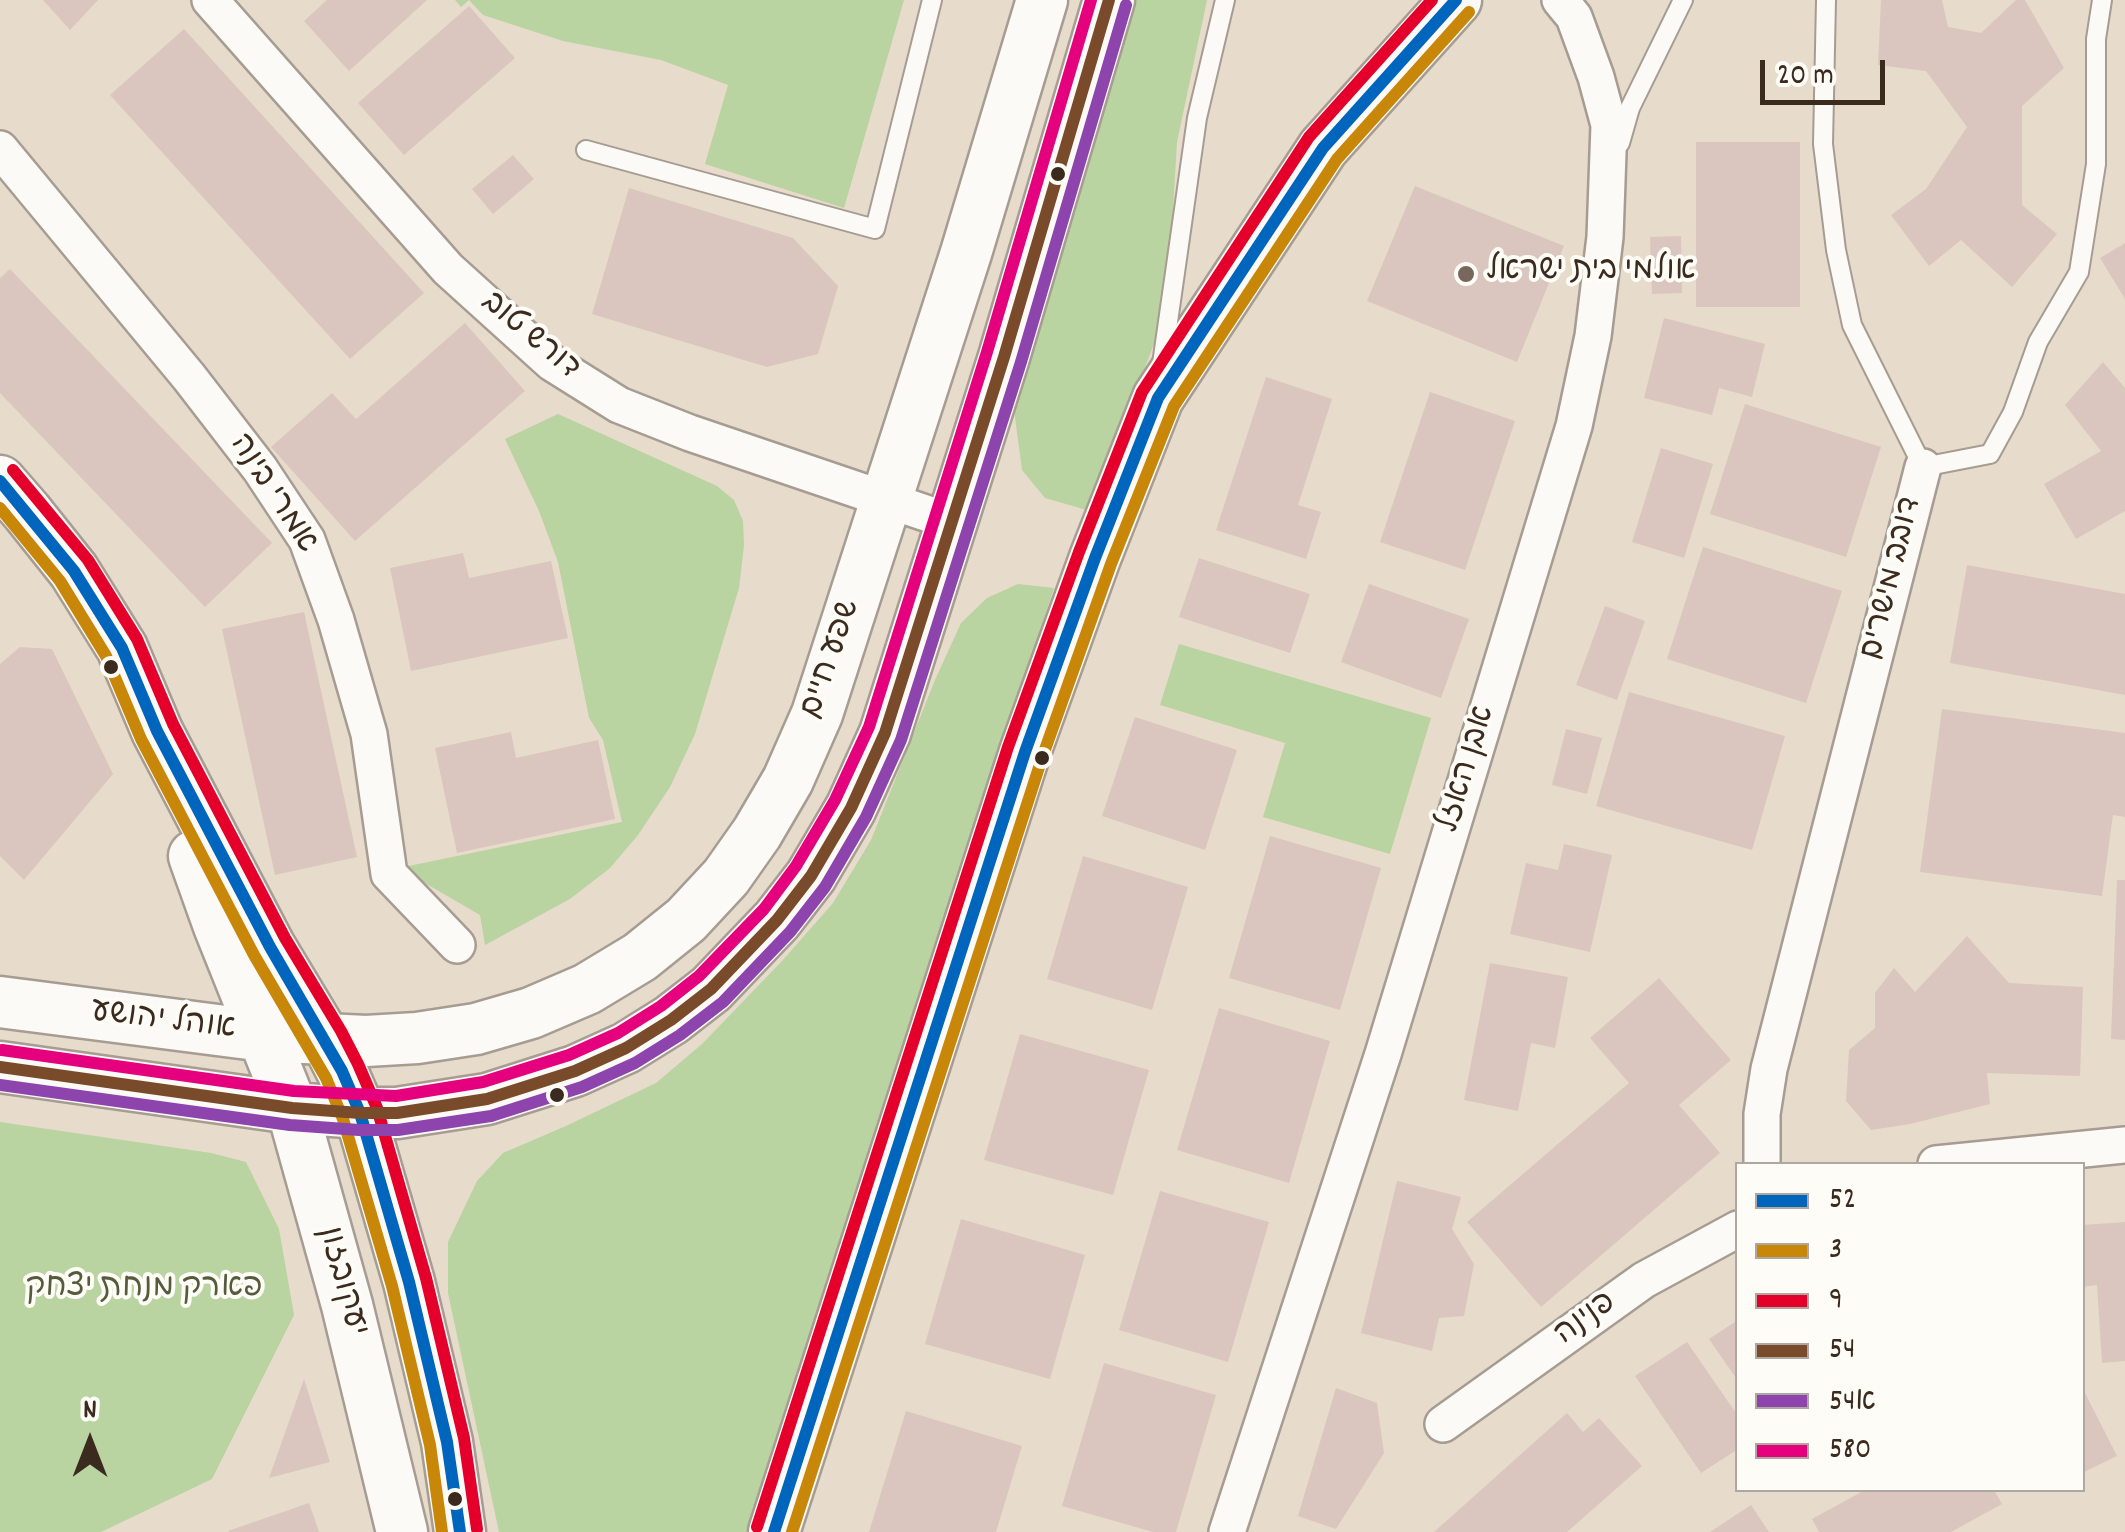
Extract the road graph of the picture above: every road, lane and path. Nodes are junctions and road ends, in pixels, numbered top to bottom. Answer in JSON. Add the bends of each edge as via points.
{"nodes":[{"id":1,"x":210,"y":0,"type":"edge"},
{"id":2,"x":932,"y":0,"type":"edge"},
{"id":3,"x":1042,"y":0,"type":"edge"},
{"id":4,"x":1109,"y":0,"type":"edge"},
{"id":5,"x":1225,"y":0,"type":"edge"},
{"id":6,"x":1456,"y":0,"type":"edge"},
{"id":7,"x":1560,"y":0,"type":"edge"},
{"id":8,"x":1683,"y":0,"type":"edge"},
{"id":9,"x":1826,"y":0,"type":"edge"},
{"id":10,"x":2102,"y":0,"type":"edge"},
{"id":11,"x":0,"y":148,"type":"edge"},
{"id":12,"x":586,"y":150,"type":"dead end"},
{"id":13,"x":1606,"y":192,"type":"junction"},
{"id":14,"x":1158,"y":398,"type":"junction"},
{"id":15,"x":1922,"y":467,"type":"junction"},
{"id":16,"x":0,"y":482,"type":"edge"},
{"id":17,"x":886,"y":501,"type":"junction"},
{"id":18,"x":952,"y":522,"type":"junction"},
{"id":19,"x":157,"y":731,"type":"junction"},
{"id":20,"x":457,"y":945,"type":"dead end"},
{"id":21,"x":0,"y":1002,"type":"edge"},
{"id":22,"x":264,"y":1036,"type":"junction"},
{"id":23,"x":326,"y":1040,"type":"junction"},
{"id":24,"x":0,"y":1068,"type":"edge"},
{"id":25,"x":292,"y":1108,"type":"junction"},
{"id":26,"x":360,"y":1113,"type":"junction"},
{"id":27,"x":2125,"y":1145,"type":"edge"},
{"id":28,"x":1762,"y":1162,"type":"edge"},
{"id":29,"x":1956,"y":1162,"type":"edge"},
{"id":30,"x":1735,"y":1231,"type":"edge"},
{"id":31,"x":1443,"y":1424,"type":"dead end"},
{"id":32,"x":402,"y":1532,"type":"edge"},
{"id":33,"x":460,"y":1532,"type":"edge"},
{"id":34,"x":774,"y":1532,"type":"edge"},
{"id":35,"x":1226,"y":1532,"type":"edge"}],
"edges":[{"from":1,"to":17,"type":"street","name":"דורש טוב","via":[[448,269],[552,363],[619,405]]},
{"from":2,"to":12,"type":"lane","via":[[875,229]]},
{"from":3,"to":17,"type":"street","name":"שפע חיים"},
{"from":4,"to":18,"type":"street"},
{"from":5,"to":14,"type":"lane","via":[[1196,118]]},
{"from":6,"to":14,"type":"street","via":[[1323,148]]},
{"from":7,"to":13,"type":"street","name":"אבן האזל","via":[[1574,17],[1609,126]]},
{"from":8,"to":13,"type":"lane","via":[[1630,108]]},
{"from":9,"to":15,"type":"lane","name":"דובב מישרים","via":[[1824,144],[1836,250],[1852,326]]},
{"from":10,"to":15,"type":"lane","via":[[2096,164],[2079,272],[2038,342],[1990,454]]},
{"from":11,"to":20,"type":"street","name":"אמרי בינה","via":[[189,376],[307,540],[369,734],[389,874]]},
{"from":13,"to":35,"type":"street","name":"אבן האזל","via":[[1593,336],[1574,426],[1383,1054]]},
{"from":14,"to":34,"type":"street","via":[[1025,752]]},
{"from":15,"to":28,"type":"street","name":"דובב מישרים","via":[[1769,1069]]},
{"from":16,"to":19,"type":"street","via":[[74,571],[122,648]]},
{"from":17,"to":18,"type":"street","name":"דורש טוב"},
{"from":17,"to":23,"type":"street","name":"שפע חיים","via":[[817,714],[788,780],[726,877],[686,920],[587,990],[532,1012],[417,1038]]},
{"from":18,"to":26,"type":"street","via":[[864,783],[810,876],[711,989],[626,1048],[575,1071],[487,1099]]},
{"from":19,"to":22,"type":"street","name":"יעקובזון","via":[[192,849]]},
{"from":19,"to":23,"type":"street","name":"יעקובזון"},
{"from":21,"to":22,"type":"street","name":"אוהל יהושע"},
{"from":22,"to":23,"type":"street","name":"אוהל יהושע"},
{"from":22,"to":25,"type":"street","name":"יעקובזון"},
{"from":23,"to":26,"type":"street","name":"יעקובזון"},
{"from":24,"to":25,"type":"street","name":"אוהל יהושע"},
{"from":25,"to":26,"type":"street"},
{"from":25,"to":32,"type":"street","name":"יעקובזון"},
{"from":26,"to":33,"type":"street","name":"יעקובזון","via":[[413,1300]]},
{"from":27,"to":29,"type":"street"},
{"from":30,"to":31,"type":"street","name":"פנינה","via":[[1644,1280]]}]}
